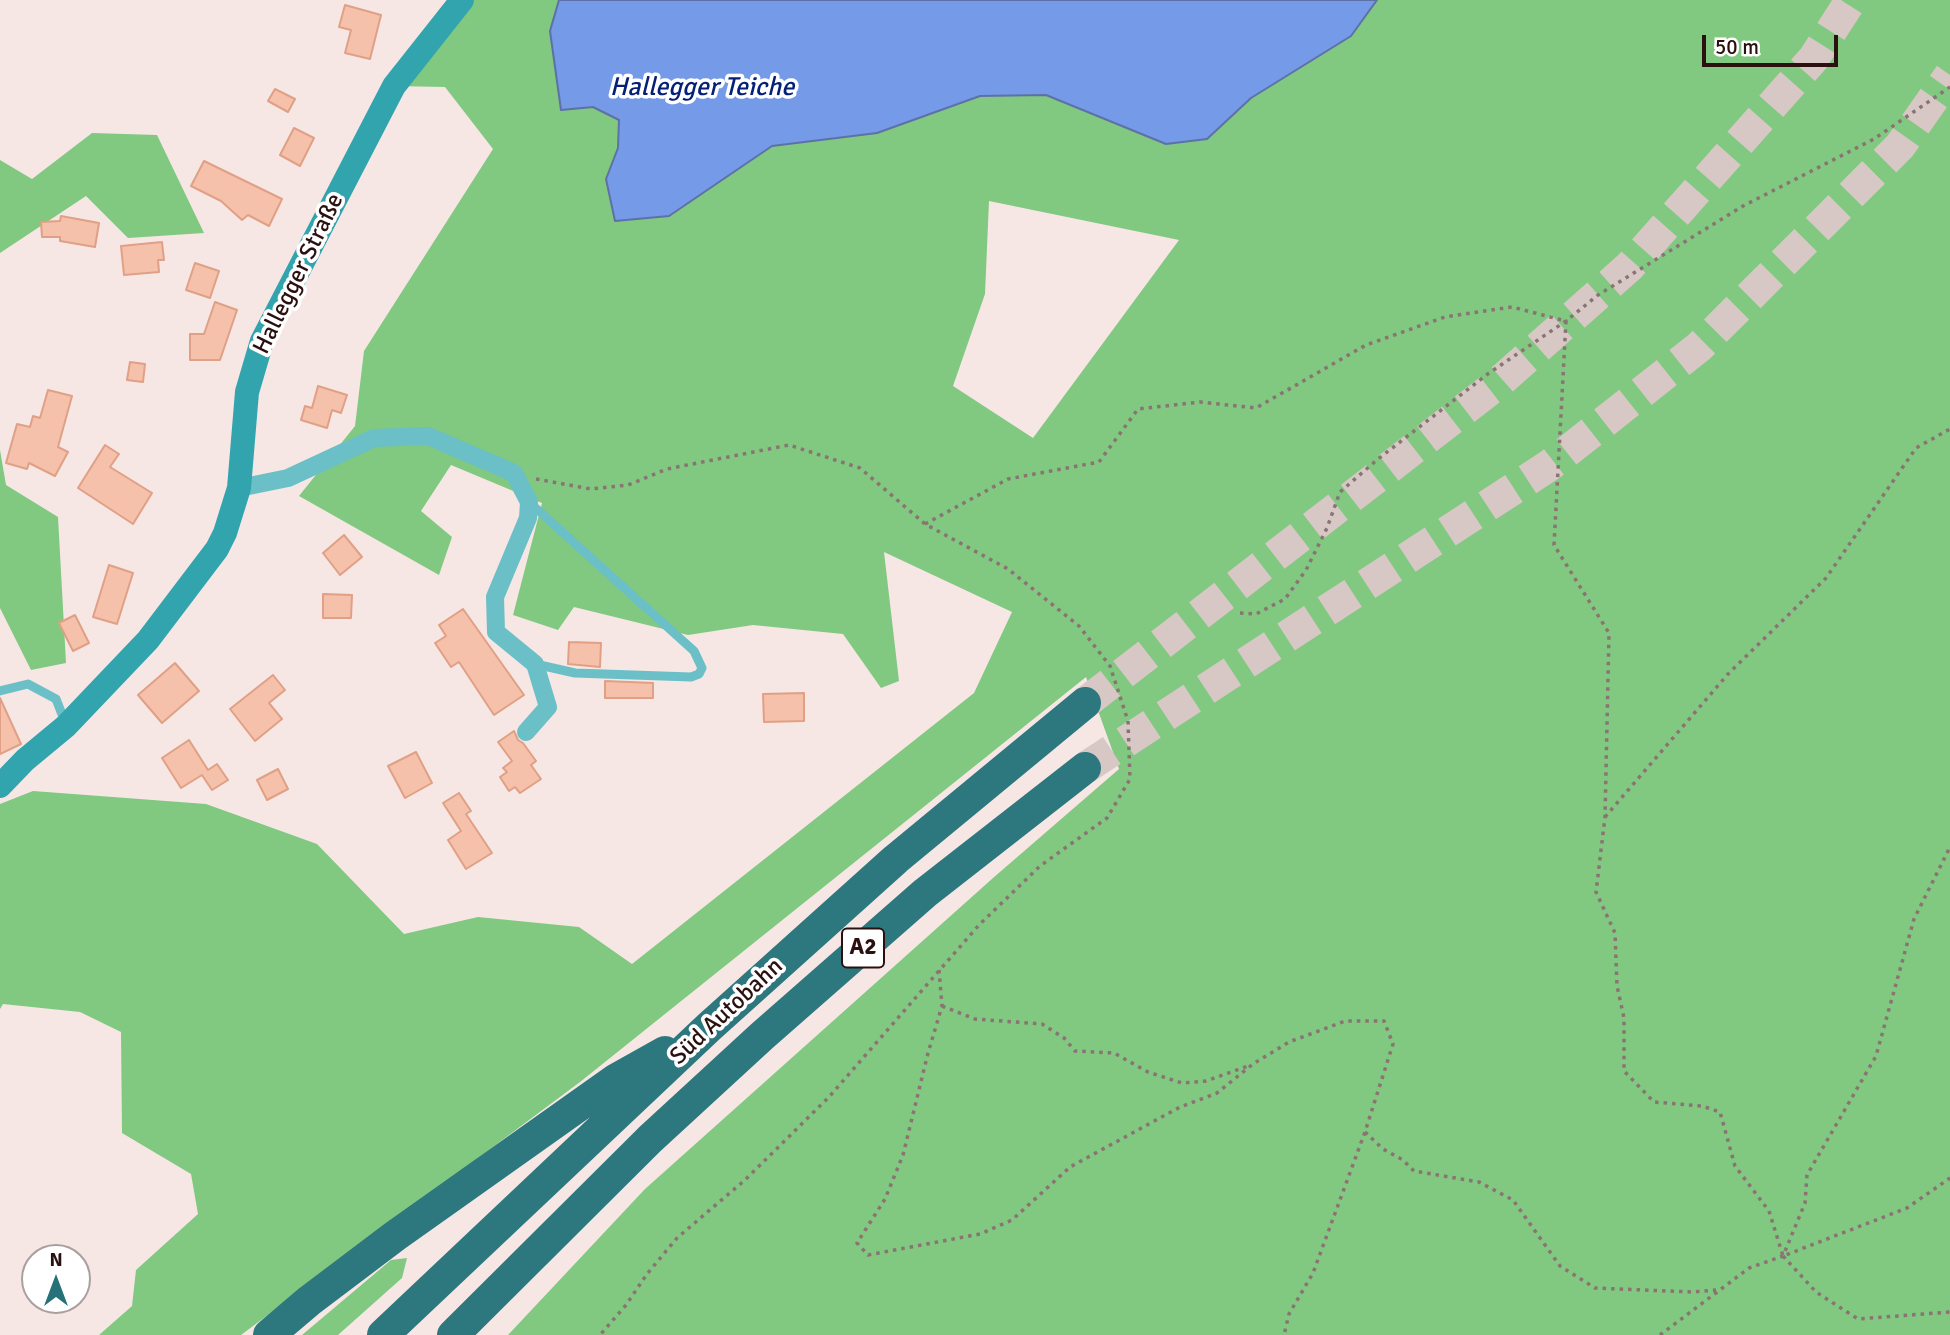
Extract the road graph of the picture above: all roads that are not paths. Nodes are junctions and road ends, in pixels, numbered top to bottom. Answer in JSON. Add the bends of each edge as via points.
{"nodes":[{"id":1,"x":462,"y":0,"type":"edge"},
{"id":2,"x":239,"y":488,"type":"junction"},
{"id":3,"x":529,"y":502,"type":"junction"},
{"id":4,"x":535,"y":664,"type":"junction"},
{"id":5,"x":0,"y":691,"type":"edge"},
{"id":6,"x":1085,"y":703,"type":"tunnel mouth"},
{"id":7,"x":66,"y":726,"type":"junction"},
{"id":8,"x":526,"y":732,"type":"dead end"},
{"id":9,"x":1085,"y":768,"type":"tunnel mouth"},
{"id":10,"x":0,"y":786,"type":"edge"},
{"id":11,"x":709,"y":1027,"type":"junction"},
{"id":12,"x":270,"y":1335,"type":"edge"},
{"id":13,"x":383,"y":1335,"type":"edge"},
{"id":14,"x":453,"y":1335,"type":"edge"}],
"edges":[{"from":1,"to":2,"type":"main road","name":"Hallegger Straße","via":[[394,86],[262,341],[247,392]]},
{"from":2,"to":3,"type":"street","via":[[288,478],[374,438],[428,436],[514,473]]},
{"from":2,"to":7,"type":"main road","name":"Hallegger Straße","via":[[225,533],[208,564],[148,640]]},
{"from":3,"to":4,"type":"street","via":[[528,518],[495,597],[496,632]]},
{"from":3,"to":4,"type":"lane","via":[[694,651],[702,668],[691,677],[575,673]]},
{"from":4,"to":8,"type":"street","via":[[548,707]]},
{"from":5,"to":7,"type":"lane","via":[[28,684],[56,699]]},
{"from":6,"to":11,"type":"highway","name":"Süd Autobahn","number":"A2","via":[[896,859]]},
{"from":7,"to":10,"type":"main road","name":"Hallegger Straße"},
{"from":9,"to":14,"type":"highway","name":"Süd Autobahn","number":"A2","via":[[925,893],[761,1036]]},
{"from":11,"to":12,"type":"highway","via":[[604,1088],[395,1236]]},
{"from":11,"to":13,"type":"highway","name":"Süd Autobahn","number":"A2"}]}
